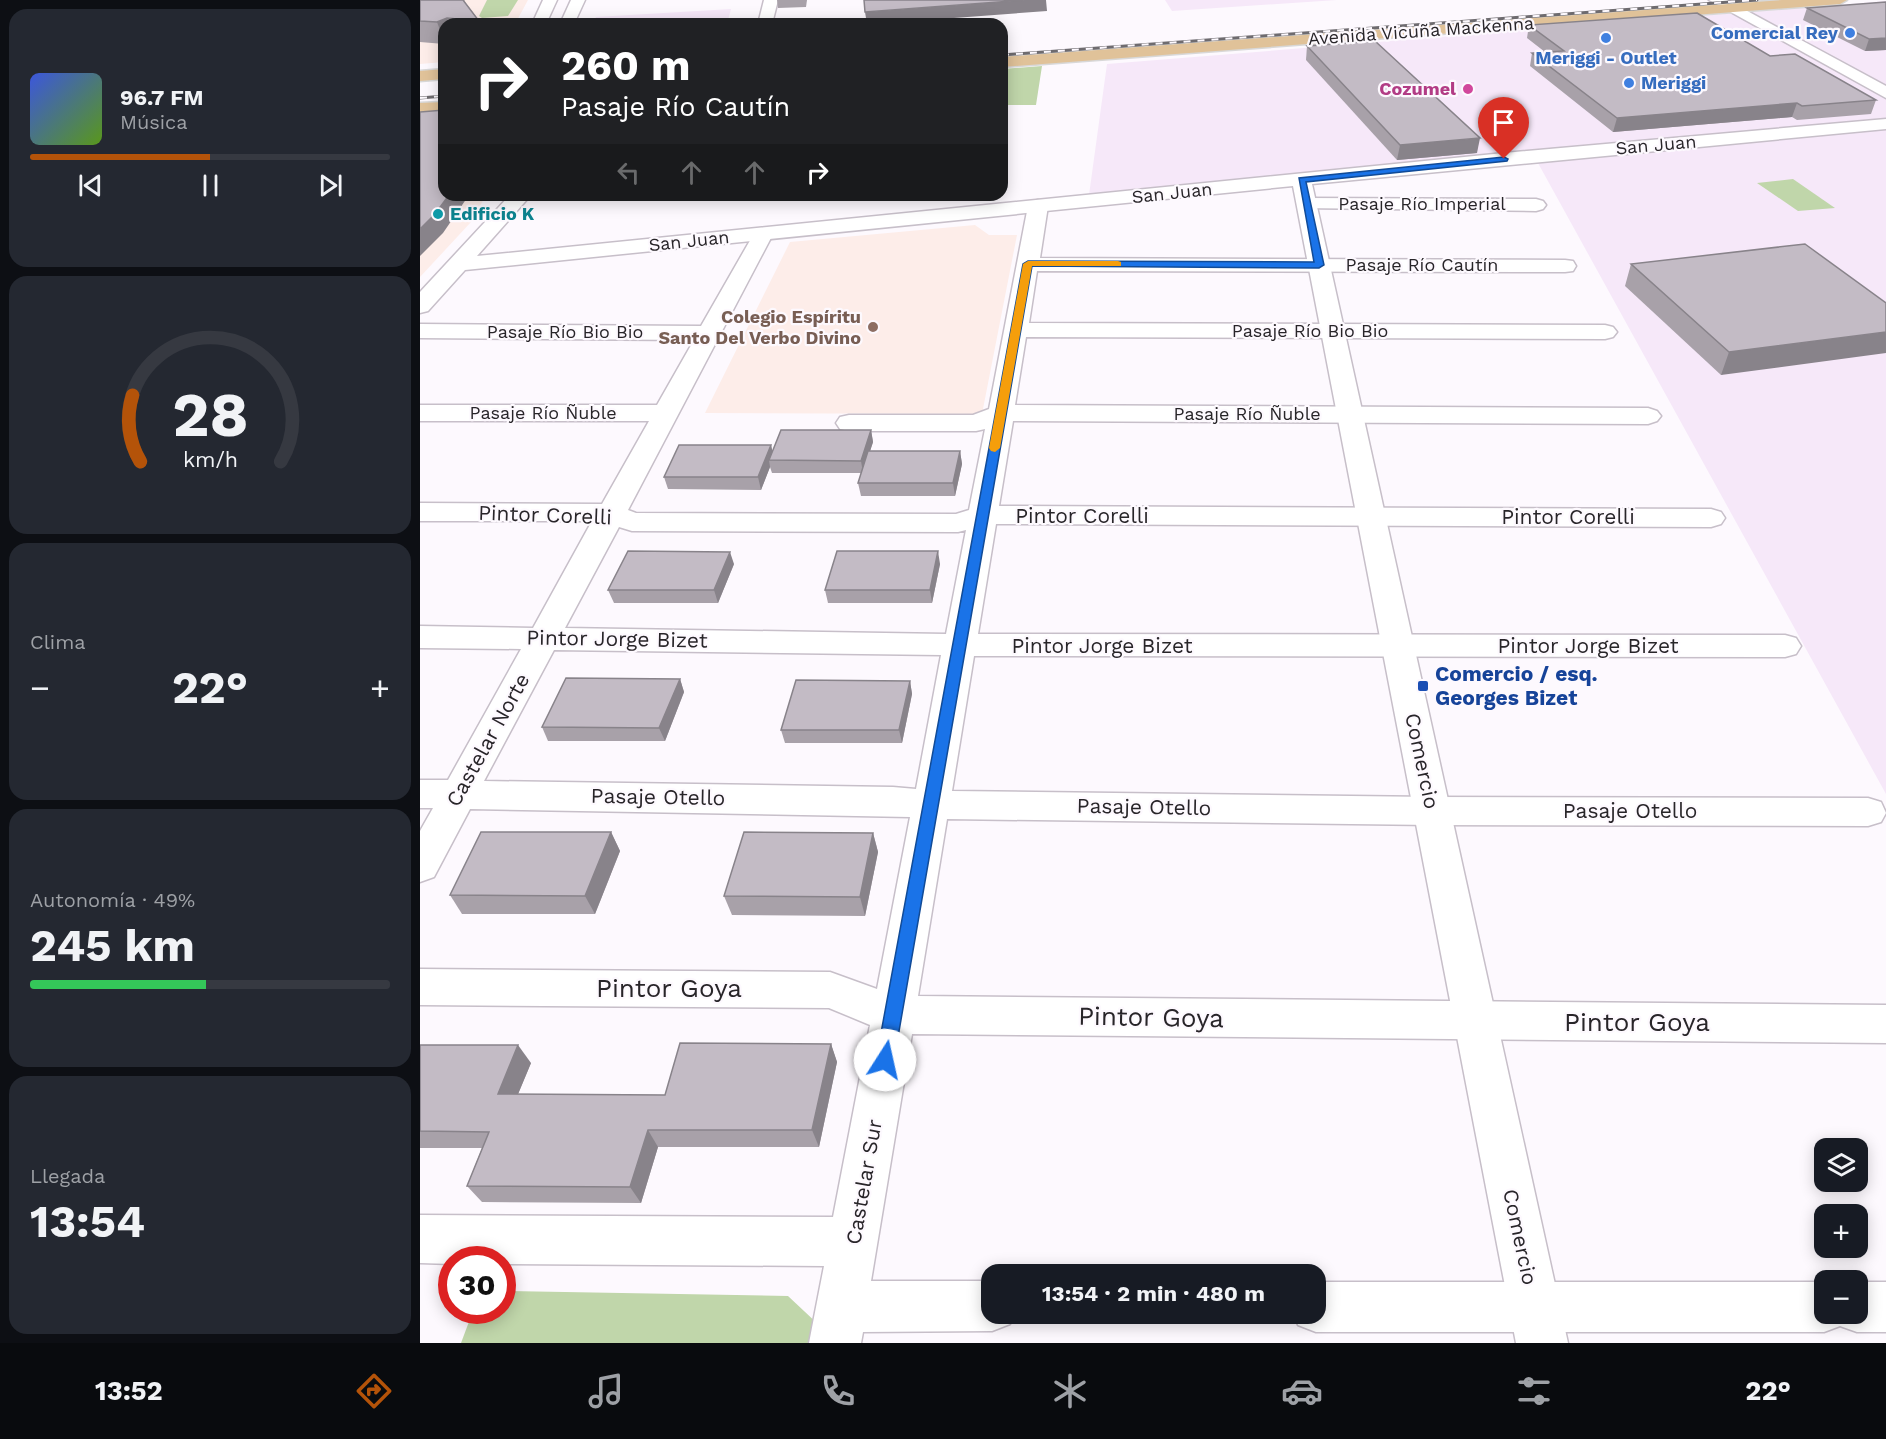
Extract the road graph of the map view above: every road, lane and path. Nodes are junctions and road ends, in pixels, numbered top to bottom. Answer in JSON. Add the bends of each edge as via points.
{"nodes":[{"id":1,"x":550,"y":0,"type":"edge"},
{"id":2,"x":578,"y":0,"type":"edge"},
{"id":3,"x":771,"y":0,"type":"edge"},
{"id":4,"x":1716,"y":0,"type":"edge"},
{"id":5,"x":1840,"y":0,"type":"edge"},
{"id":6,"x":1751,"y":3,"type":"edge"},
{"id":7,"x":1729,"y":8,"type":"junction"},
{"id":8,"x":542,"y":18,"type":"edge"},
{"id":9,"x":570,"y":18,"type":"edge"},
{"id":10,"x":766,"y":18,"type":"edge"},
{"id":11,"x":1008,"y":62,"type":"edge"},
{"id":12,"x":438,"y":74,"type":"edge"},
{"id":13,"x":420,"y":76,"type":"edge"},
{"id":14,"x":1886,"y":79,"type":"edge"},
{"id":15,"x":1886,"y":93,"type":"edge"},
{"id":16,"x":438,"y":107,"type":"edge"},
{"id":17,"x":420,"y":108,"type":"edge"},
{"id":18,"x":1886,"y":124,"type":"edge"},
{"id":19,"x":1304,"y":192,"type":"junction"},
{"id":20,"x":516,"y":201,"type":"edge"},
{"id":21,"x":1536,"y":205,"type":"dead end"},
{"id":22,"x":1038,"y":206,"type":"junction"},
{"id":23,"x":763,"y":234,"type":"junction"},
{"id":24,"x":459,"y":264,"type":"junction"},
{"id":25,"x":1028,"y":264,"type":"junction"},
{"id":26,"x":1319,"y":265,"type":"junction"},
{"id":27,"x":1565,"y":266,"type":"dead end"},
{"id":28,"x":420,"y":306,"type":"edge"},
{"id":29,"x":1015,"y":330,"type":"junction"},
{"id":30,"x":1333,"y":331,"type":"junction"},
{"id":31,"x":420,"y":332,"type":"edge"},
{"id":32,"x":1605,"y":332,"type":"dead end"},
{"id":33,"x":709,"y":333,"type":"junction"},
{"id":34,"x":420,"y":413,"type":"edge"},
{"id":35,"x":666,"y":413,"type":"junction"},
{"id":36,"x":1001,"y":413,"type":"junction"},
{"id":37,"x":1350,"y":415,"type":"junction"},
{"id":38,"x":1648,"y":416,"type":"dead end"},
{"id":39,"x":849,"y":423,"type":"dead end"},
{"id":40,"x":420,"y":513,"type":"edge"},
{"id":41,"x":612,"y":513,"type":"junction"},
{"id":42,"x":983,"y":515,"type":"junction"},
{"id":43,"x":1371,"y":516,"type":"junction"},
{"id":44,"x":1711,"y":518,"type":"dead end"},
{"id":45,"x":420,"y":637,"type":"edge"},
{"id":46,"x":544,"y":638,"type":"junction"},
{"id":47,"x":960,"y":645,"type":"junction"},
{"id":48,"x":1398,"y":646,"type":"junction"},
{"id":49,"x":1785,"y":646,"type":"dead end"},
{"id":50,"x":420,"y":794,"type":"edge"},
{"id":51,"x":459,"y":794,"type":"junction"},
{"id":52,"x":931,"y":805,"type":"junction"},
{"id":53,"x":1432,"y":811,"type":"junction"},
{"id":54,"x":1868,"y":812,"type":"dead end"},
{"id":55,"x":420,"y":866,"type":"edge"},
{"id":56,"x":420,"y":987,"type":"edge"},
{"id":57,"x":893,"y":1015,"type":"junction"},
{"id":58,"x":1475,"y":1021,"type":"junction"},
{"id":59,"x":1886,"y":1024,"type":"edge"},
{"id":60,"x":420,"y":1239,"type":"edge"},
{"id":61,"x":853,"y":1242,"type":"junction"},
{"id":62,"x":981,"y":1307,"type":"edge"},
{"id":63,"x":1868,"y":1307,"type":"edge"},
{"id":64,"x":1886,"y":1307,"type":"edge"},
{"id":65,"x":1326,"y":1308,"type":"edge"},
{"id":66,"x":1814,"y":1308,"type":"edge"},
{"id":67,"x":839,"y":1325,"type":"edge"},
{"id":68,"x":1538,"y":1325,"type":"edge"}],
"edges":[{"from":1,"to":8,"type":"street"},
{"from":2,"to":9,"type":"street"},
{"from":3,"to":10,"type":"street"},
{"from":4,"to":7,"type":"street"},
{"from":5,"to":6,"type":"main road","name":"Avenida Vicuña Mackenna"},
{"from":6,"to":7,"type":"main road","name":"Avenida Vicuña Mackenna"},
{"from":6,"to":14,"type":"street"},
{"from":7,"to":11,"type":"main road","name":"Avenida Vicuña Mackenna"},
{"from":7,"to":15,"type":"street"},
{"from":12,"to":13,"type":"main road"},
{"from":16,"to":17,"type":"main road"},
{"from":18,"to":19,"type":"street","name":"San Juan"},
{"from":19,"to":21,"type":"street","name":"Pasaje Río Imperial"},
{"from":19,"to":22,"type":"street","name":"San Juan"},
{"from":19,"to":26,"type":"street","name":"Comercio"},
{"from":20,"to":24,"type":"street"},
{"from":22,"to":23,"type":"street","name":"San Juan"},
{"from":22,"to":25,"type":"street","name":"Castelar Sur"},
{"from":23,"to":24,"type":"street","name":"San Juan"},
{"from":23,"to":33,"type":"street","name":"Castelar Norte"},
{"from":24,"to":28,"type":"street"},
{"from":25,"to":26,"type":"street","name":"Pasaje Río Cautín"},
{"from":25,"to":29,"type":"street","name":"Castelar Sur"},
{"from":26,"to":27,"type":"street","name":"Pasaje Río Cautín"},
{"from":26,"to":30,"type":"street","name":"Comercio"},
{"from":29,"to":30,"type":"street","name":"Pasaje Río Bio Bio"},
{"from":29,"to":36,"type":"street","name":"Castelar Sur"},
{"from":30,"to":32,"type":"street","name":"Pasaje Río Bio Bio"},
{"from":30,"to":37,"type":"street","name":"Comercio"},
{"from":31,"to":33,"type":"street","name":"Pasaje Río Bio Bio"},
{"from":33,"to":35,"type":"street","name":"Castelar Norte"},
{"from":34,"to":35,"type":"street","name":"Pasaje Río Ñuble"},
{"from":35,"to":41,"type":"street","name":"Castelar Norte"},
{"from":36,"to":37,"type":"street","name":"Pasaje Río Ñuble"},
{"from":36,"to":39,"type":"street","name":"Pasaje Río Ñuble","via":[[976,423]]},
{"from":36,"to":42,"type":"street","name":"Castelar Sur"},
{"from":37,"to":38,"type":"street","name":"Pasaje Río Ñuble"},
{"from":37,"to":43,"type":"street","name":"Comercio"},
{"from":40,"to":41,"type":"street","name":"Pintor Corelli"},
{"from":41,"to":42,"type":"street","name":"Pintor Corelli","via":[[632,522],[958,523]]},
{"from":41,"to":46,"type":"street","name":"Castelar Norte"},
{"from":42,"to":43,"type":"street","name":"Pintor Corelli"},
{"from":42,"to":47,"type":"street","name":"Castelar Sur"},
{"from":43,"to":44,"type":"street","name":"Pintor Corelli"},
{"from":43,"to":48,"type":"street","name":"Comercio"},
{"from":45,"to":46,"type":"street","name":"Pintor Jorge Bizet"},
{"from":46,"to":47,"type":"street","name":"Pintor Jorge Bizet"},
{"from":46,"to":51,"type":"street","name":"Castelar Norte"},
{"from":47,"to":48,"type":"street","name":"Pintor Jorge Bizet"},
{"from":47,"to":52,"type":"street","name":"Castelar Sur"},
{"from":48,"to":49,"type":"street","name":"Pintor Jorge Bizet"},
{"from":48,"to":53,"type":"street","name":"Comercio"},
{"from":50,"to":51,"type":"street","name":"Pasaje Otello"},
{"from":51,"to":52,"type":"street","name":"Pasaje Otello","via":[[893,801]]},
{"from":51,"to":55,"type":"street","name":"Castelar Norte"},
{"from":52,"to":53,"type":"street","name":"Pasaje Otello"},
{"from":52,"to":57,"type":"street","name":"Castelar Sur"},
{"from":53,"to":54,"type":"street","name":"Pasaje Otello"},
{"from":53,"to":58,"type":"street","name":"Comercio"},
{"from":56,"to":57,"type":"street","name":"Pintor Goya","via":[[830,990]]},
{"from":57,"to":58,"type":"street","name":"Pintor Goya"},
{"from":57,"to":61,"type":"street","name":"Castelar Sur"},
{"from":58,"to":59,"type":"street","name":"Pintor Goya"},
{"from":58,"to":68,"type":"street","name":"Comercio"},
{"from":60,"to":61,"type":"street"},
{"from":61,"to":67,"type":"street","name":"Castelar Sur"},
{"from":62,"to":67,"type":"street"},
{"from":63,"to":64,"type":"street"},
{"from":65,"to":68,"type":"street"},
{"from":66,"to":68,"type":"street"}]}
